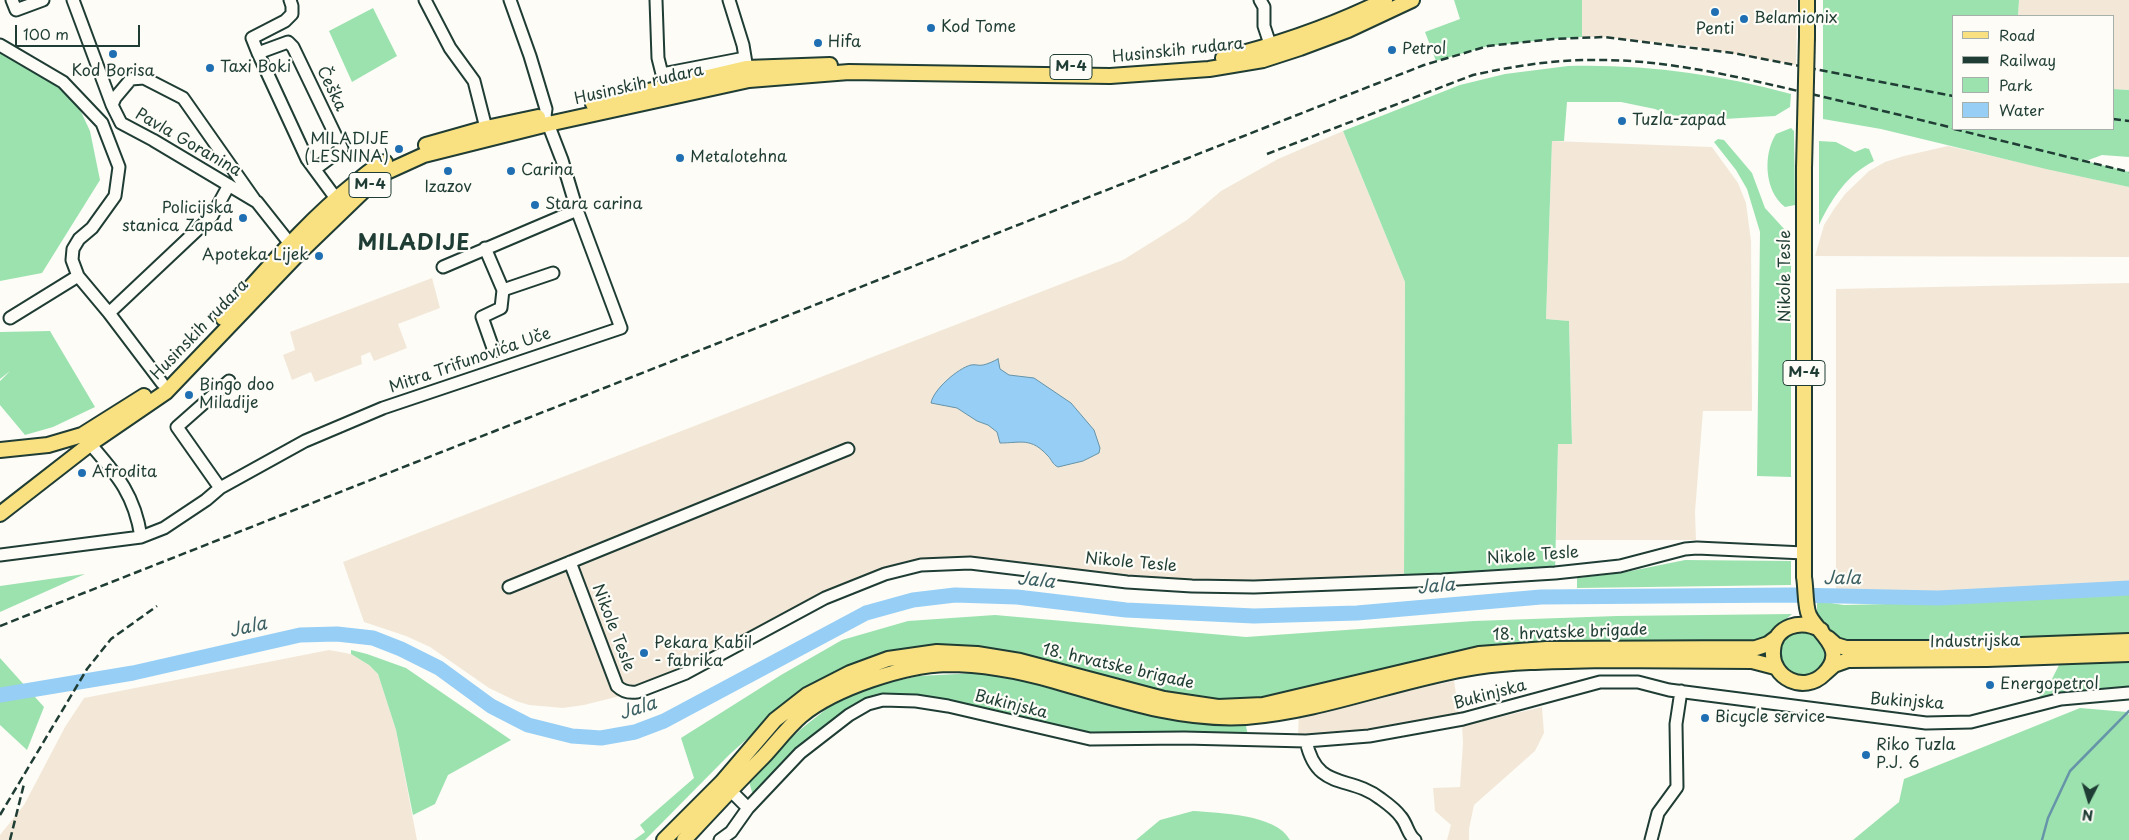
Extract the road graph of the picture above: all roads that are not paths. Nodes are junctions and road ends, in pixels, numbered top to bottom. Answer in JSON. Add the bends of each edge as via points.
{"nodes":[{"id":1,"x":12,"y":0,"type":"edge"},
{"id":2,"x":43,"y":0,"type":"edge"},
{"id":3,"x":73,"y":0,"type":"edge"},
{"id":4,"x":290,"y":0,"type":"edge"},
{"id":5,"x":425,"y":0,"type":"edge"},
{"id":6,"x":510,"y":0,"type":"edge"},
{"id":7,"x":656,"y":0,"type":"edge"},
{"id":8,"x":729,"y":0,"type":"edge"},
{"id":9,"x":1260,"y":0,"type":"edge"},
{"id":10,"x":1385,"y":0,"type":"edge"},
{"id":11,"x":1412,"y":0,"type":"edge"},
{"id":12,"x":1807,"y":0,"type":"edge"},
{"id":13,"x":0,"y":45,"type":"edge"},
{"id":14,"x":1271,"y":47,"type":"junction"},
{"id":15,"x":258,"y":53,"type":"junction"},
{"id":16,"x":747,"y":68,"type":"junction"},
{"id":17,"x":112,"y":104,"type":"junction"},
{"id":18,"x":547,"y":120,"type":"junction"},
{"id":19,"x":486,"y":128,"type":"junction"},
{"id":20,"x":315,"y":169,"type":"junction"},
{"id":21,"x":230,"y":186,"type":"junction"},
{"id":22,"x":337,"y":198,"type":"junction"},
{"id":23,"x":257,"y":202,"type":"junction"},
{"id":24,"x":577,"y":210,"type":"junction"},
{"id":25,"x":485,"y":248,"type":"junction"},
{"id":26,"x":294,"y":249,"type":"junction"},
{"id":27,"x":443,"y":267,"type":"dead end"},
{"id":28,"x":552,"y":273,"type":"dead end"},
{"id":29,"x":78,"y":276,"type":"junction"},
{"id":30,"x":503,"y":290,"type":"junction"},
{"id":31,"x":109,"y":313,"type":"junction"},
{"id":32,"x":10,"y":318,"type":"dead end"},
{"id":33,"x":494,"y":351,"type":"dead end"},
{"id":34,"x":229,"y":381,"type":"dead end"},
{"id":35,"x":162,"y":383,"type":"junction"},
{"id":36,"x":86,"y":439,"type":"junction"},
{"id":37,"x":48,"y":445,"type":"junction"},
{"id":38,"x":848,"y":449,"type":"dead end"},
{"id":39,"x":0,"y":450,"type":"edge"},
{"id":40,"x":57,"y":468,"type":"junction"},
{"id":41,"x":220,"y":488,"type":"junction"},
{"id":42,"x":0,"y":514,"type":"edge"},
{"id":43,"x":141,"y":537,"type":"junction"},
{"id":44,"x":1804,"y":553,"type":"junction"},
{"id":45,"x":0,"y":555,"type":"edge"},
{"id":46,"x":570,"y":562,"type":"junction"},
{"id":47,"x":509,"y":587,"type":"dead end"},
{"id":48,"x":1803,"y":610,"type":"junction"},
{"id":49,"x":1788,"y":627,"type":"junction"},
{"id":50,"x":1825,"y":634,"type":"junction"},
{"id":51,"x":1776,"y":638,"type":"junction"},
{"id":52,"x":2129,"y":641,"type":"edge"},
{"id":53,"x":2129,"y":654,"type":"edge"},
{"id":54,"x":1775,"y":667,"type":"junction"},
{"id":55,"x":1825,"y":673,"type":"junction"},
{"id":56,"x":1681,"y":691,"type":"junction"},
{"id":57,"x":2129,"y":693,"type":"edge"},
{"id":58,"x":1306,"y":741,"type":"junction"},
{"id":59,"x":726,"y":786,"type":"junction"},
{"id":60,"x":748,"y":808,"type":"junction"},
{"id":61,"x":736,"y":836,"type":"edge"},
{"id":62,"x":664,"y":840,"type":"edge"},
{"id":63,"x":684,"y":840,"type":"edge"},
{"id":64,"x":720,"y":840,"type":"edge"},
{"id":65,"x":1415,"y":840,"type":"edge"},
{"id":66,"x":1652,"y":840,"type":"edge"}],
"edges":[{"from":1,"to":2,"type":"street","via":[[16,10]]},
{"from":3,"to":17,"type":"street","name":"Pavla Goranina"},
{"from":4,"to":15,"type":"street","via":[[292,14],[285,21],[252,38]]},
{"from":5,"to":19,"type":"street","via":[[450,48],[474,81]]},
{"from":6,"to":18,"type":"street","name":"Mitra Trifunovića Uče","via":[[530,56]]},
{"from":7,"to":16,"type":"street","name":"Husinskih rudara","via":[[658,58],[662,74]]},
{"from":8,"to":16,"type":"street"},
{"from":9,"to":14,"type":"street"},
{"from":10,"to":14,"type":"main road","name":"Husinskih rudara","number":"M-4","via":[[1339,22]]},
{"from":11,"to":16,"type":"main road","name":"Husinskih rudara","number":"M-4","via":[[1300,48],[1263,60],[1209,69],[1110,76]]},
{"from":12,"to":44,"type":"main road","name":"Nikole Tesle","number":"M-4","bridge":true},
{"from":13,"to":29,"type":"street","via":[[62,82],[102,123],[119,167],[115,196],[73,249],[72,260]]},
{"from":14,"to":16,"type":"main road","name":"Husinskih rudara","number":"M-4","via":[[1209,61],[1107,67],[849,64]]},
{"from":15,"to":20,"type":"street","via":[[307,159]]},
{"from":15,"to":20,"type":"street","name":"Češka","via":[[288,42],[293,47],[342,149]]},
{"from":16,"to":18,"type":"main road","name":"Husinskih rudara","number":"M-4"},
{"from":17,"to":21,"type":"street","name":"Pavla Goranina","via":[[121,122]]},
{"from":17,"to":23,"type":"street","name":"Pavla Goranina","via":[[131,79],[144,78],[183,98]]},
{"from":18,"to":19,"type":"main road","name":"Husinskih rudara","number":"M-4"},
{"from":18,"to":24,"type":"street","name":"Mitra Trifunovića Uče"},
{"from":18,"to":26,"type":"main road","name":"Husinskih rudara","number":"M-4","via":[[424,155],[380,175]]},
{"from":19,"to":22,"type":"main road","name":"Husinskih rudara","number":"M-4","via":[[423,146],[377,166]]},
{"from":20,"to":22,"type":"street"},
{"from":21,"to":23,"type":"street","name":"Pavla Goranina"},
{"from":21,"to":31,"type":"street","via":[[212,216]]},
{"from":22,"to":26,"type":"main road","name":"Husinskih rudara","number":"M-4"},
{"from":23,"to":26,"type":"street","name":"Pavla Goranina"},
{"from":24,"to":25,"type":"street"},
{"from":24,"to":41,"type":"street","name":"Mitra Trifunovića Uče","via":[[620,328],[383,408],[305,441]]},
{"from":25,"to":27,"type":"street"},
{"from":25,"to":30,"type":"street"},
{"from":26,"to":35,"type":"main road","name":"Husinskih rudara","number":"M-4"},
{"from":26,"to":36,"type":"main road","name":"Husinskih rudara","number":"M-4","via":[[166,392]]},
{"from":28,"to":30,"type":"street"},
{"from":29,"to":31,"type":"street"},
{"from":29,"to":32,"type":"street"},
{"from":30,"to":33,"type":"street","name":"Mitra Trifunovića Uče","via":[[501,308],[482,317]]},
{"from":31,"to":35,"type":"street"},
{"from":34,"to":41,"type":"street","via":[[177,428]]},
{"from":35,"to":36,"type":"main road","name":"Husinskih rudara","number":"M-4"},
{"from":36,"to":37,"type":"main road","name":"Husinskih rudara","number":"M-4"},
{"from":36,"to":40,"type":"main road","name":"Husinskih rudara","number":"M-4"},
{"from":36,"to":43,"type":"street","via":[[126,489]]},
{"from":37,"to":39,"type":"main road","name":"Husinskih rudara","number":"M-4"},
{"from":37,"to":40,"type":"main road","via":[[54,452]]},
{"from":38,"to":46,"type":"street"},
{"from":40,"to":42,"type":"main road","name":"Husinskih rudara","number":"M-4"},
{"from":41,"to":43,"type":"street","name":"Mitra Trifunovića Uče","via":[[164,528]]},
{"from":43,"to":45,"type":"street","name":"Mitra Trifunovića Uče"},
{"from":44,"to":46,"type":"street","name":"Nikole Tesle","via":[[1698,548],[1620,566],[1547,573],[1254,587],[1127,582],[970,563],[921,566],[885,574],[825,598],[686,673],[630,693],[621,691],[617,686]]},
{"from":44,"to":48,"type":"main road","name":"Nikole Tesle","number":"M-4","via":[[1804,578],[1799,593]]},
{"from":46,"to":47,"type":"street"},
{"from":48,"to":49,"type":"main road","name":"Nikole Tesle","number":"M-4"},
{"from":48,"to":50,"type":"main road"},
{"from":49,"to":50,"type":"main road","via":[[1805,624]]},
{"from":49,"to":51,"type":"main road","number":"M-4"},
{"from":50,"to":52,"type":"main road","name":"Industrijska","via":[[1836,645],[1846,648]]},
{"from":50,"to":55,"type":"main road","via":[[1832,656]]},
{"from":51,"to":54,"type":"main road","via":[[1772,653]]},
{"from":51,"to":59,"type":"main road","name":"18. hrvatske brigade","via":[[1756,648],[1546,649],[1479,654],[1263,705],[1218,707],[1164,699],[1020,661],[937,652],[888,659],[850,672],[807,695],[775,720]]},
{"from":53,"to":55,"type":"main road","name":"Industrijska","via":[[2013,659],[1848,660],[1834,665]]},
{"from":54,"to":55,"type":"main road","via":[[1789,681],[1799,683],[1808,683]]},
{"from":54,"to":59,"type":"main road","name":"18. hrvatske brigade","via":[[1752,661],[1516,662],[1468,668],[1278,714],[1244,717],[1208,716],[1135,705],[1015,671],[945,664],[893,673],[827,698],[801,716]]},
{"from":56,"to":57,"type":"street","name":"Bukinjska","via":[[1926,723],[1971,722],[2061,698]]},
{"from":56,"to":58,"type":"street","name":"Bukinjska","via":[[1638,682],[1600,682],[1463,720],[1369,736]]},
{"from":56,"to":66,"type":"street","via":[[1676,724],[1677,788],[1658,813]]},
{"from":58,"to":60,"type":"street","name":"Bukinjska","via":[[1090,739],[948,706],[883,700],[849,715],[800,753]]},
{"from":58,"to":65,"type":"street","via":[[1308,754],[1317,769],[1328,777],[1379,797],[1401,817]]},
{"from":59,"to":60,"type":"street"},
{"from":59,"to":62,"type":"main road","name":"18. hrvatske brigade"},
{"from":59,"to":63,"type":"main road","name":"18. hrvatske brigade"},
{"from":60,"to":61,"type":"street","name":"Bukinjska"},
{"from":61,"to":64,"type":"street","name":"Bukinjska"}]}
